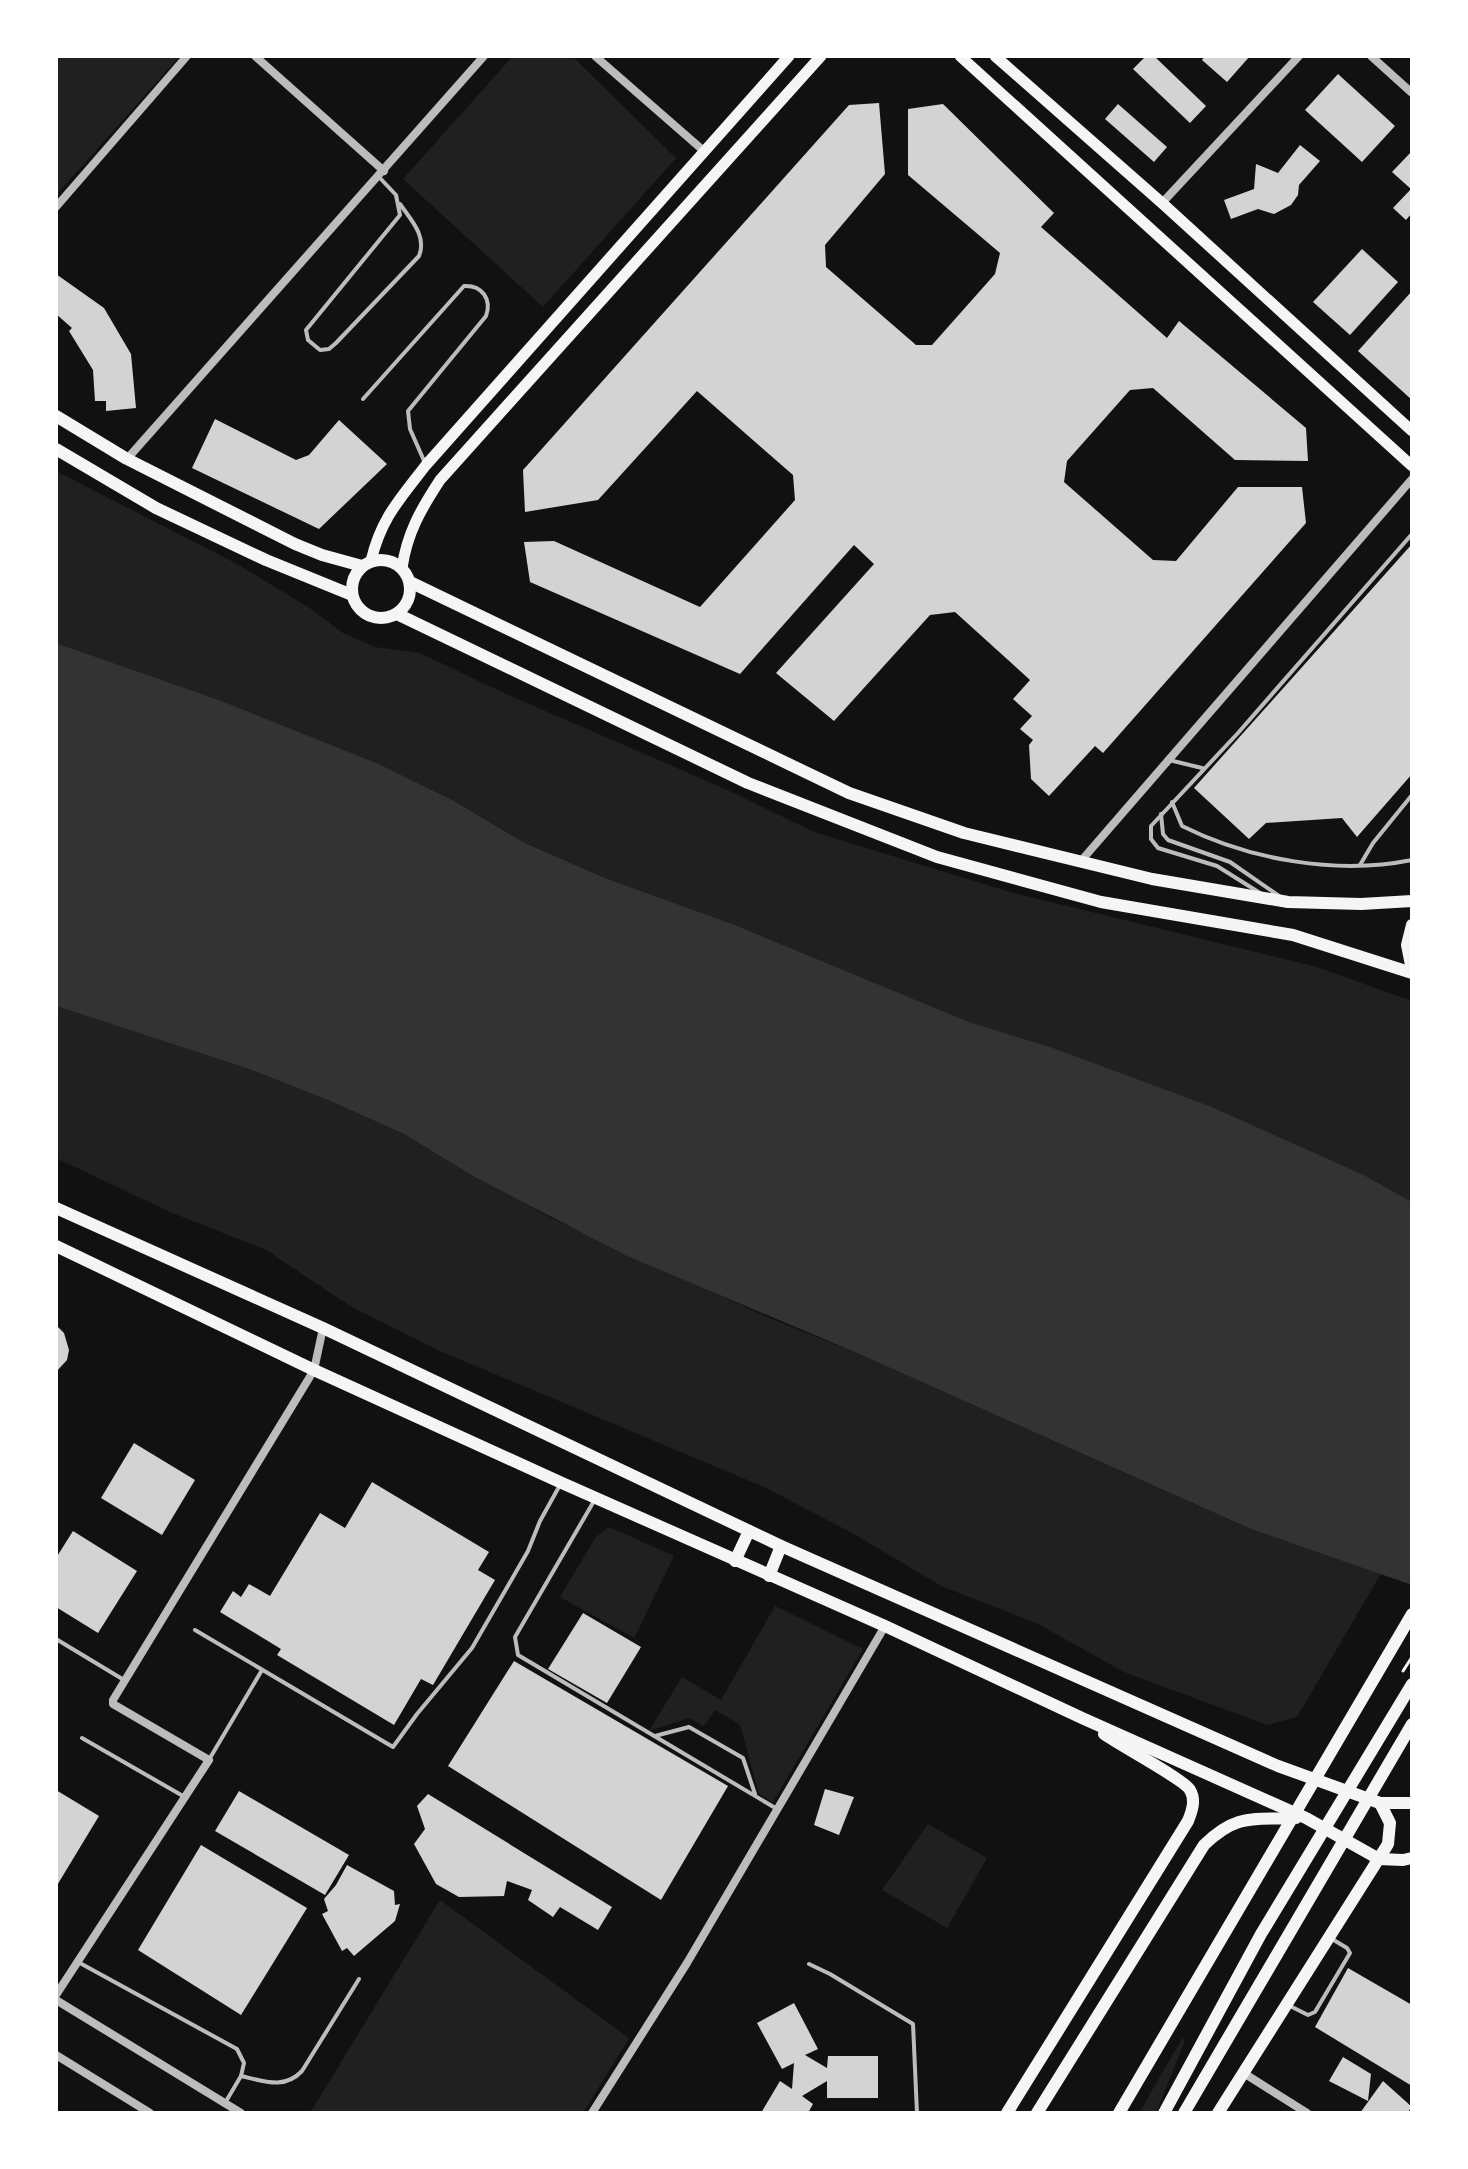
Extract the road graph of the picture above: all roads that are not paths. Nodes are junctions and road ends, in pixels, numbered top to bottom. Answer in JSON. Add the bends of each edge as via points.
{"nodes":[{"id":1,"x":187,"y":56,"type":"edge"},
{"id":2,"x":255,"y":56,"type":"edge"},
{"id":3,"x":484,"y":56,"type":"edge"},
{"id":4,"x":595,"y":56,"type":"edge"},
{"id":5,"x":789,"y":56,"type":"edge"},
{"id":6,"x":821,"y":56,"type":"edge"},
{"id":7,"x":960,"y":56,"type":"edge"},
{"id":8,"x":995,"y":56,"type":"edge"},
{"id":9,"x":1299,"y":56,"type":"edge"},
{"id":10,"x":1371,"y":56,"type":"edge"},
{"id":11,"x":1412,"y":93,"type":"edge"},
{"id":12,"x":705,"y":152,"type":"junction"},
{"id":13,"x":382,"y":174,"type":"junction"},
{"id":14,"x":1162,"y":203,"type":"junction"},
{"id":15,"x":400,"y":204,"type":"junction"},
{"id":16,"x":56,"y":207,"type":"edge"},
{"id":17,"x":363,"y":399,"type":"dead end"},
{"id":18,"x":56,"y":416,"type":"edge"},
{"id":19,"x":1412,"y":431,"type":"edge"},
{"id":20,"x":56,"y":449,"type":"edge"},
{"id":21,"x":127,"y":459,"type":"junction"},
{"id":22,"x":426,"y":465,"type":"junction"},
{"id":23,"x":1412,"y":466,"type":"edge"},
{"id":24,"x":1412,"y":479,"type":"edge"},
{"id":25,"x":1412,"y":534,"type":"edge"},
{"id":26,"x":367,"y":563,"type":"junction"},
{"id":27,"x":402,"y":568,"type":"junction"},
{"id":28,"x":410,"y":582,"type":"junction"},
{"id":29,"x":352,"y":595,"type":"junction"},
{"id":30,"x":397,"y":614,"type":"junction"},
{"id":31,"x":1169,"y":760,"type":"junction"},
{"id":32,"x":1203,"y":769,"type":"junction"},
{"id":33,"x":1412,"y":795,"type":"edge"},
{"id":34,"x":1172,"y":802,"type":"junction"},
{"id":35,"x":1161,"y":814,"type":"junction"},
{"id":36,"x":1412,"y":860,"type":"edge"},
{"id":37,"x":1081,"y":861,"type":"junction"},
{"id":38,"x":1360,"y":865,"type":"junction"},
{"id":39,"x":1267,"y":898,"type":"junction"},
{"id":40,"x":1412,"y":901,"type":"edge"},
{"id":41,"x":1288,"y":902,"type":"junction"},
{"id":42,"x":1412,"y":925,"type":"edge"},
{"id":43,"x":1412,"y":972,"type":"edge"},
{"id":44,"x":56,"y":1208,"type":"edge"},
{"id":45,"x":56,"y":1246,"type":"edge"},
{"id":46,"x":323,"y":1328,"type":"junction"},
{"id":47,"x":314,"y":1370,"type":"junction"},
{"id":48,"x":562,"y":1483,"type":"junction"},
{"id":49,"x":595,"y":1499,"type":"junction"},
{"id":50,"x":749,"y":1531,"type":"junction"},
{"id":51,"x":781,"y":1546,"type":"junction"},
{"id":52,"x":735,"y":1561,"type":"junction"},
{"id":53,"x":769,"y":1576,"type":"junction"},
{"id":54,"x":1412,"y":1614,"type":"edge"},
{"id":55,"x":885,"y":1626,"type":"junction"},
{"id":56,"x":195,"y":1630,"type":"dead end"},
{"id":57,"x":56,"y":1639,"type":"edge"},
{"id":58,"x":262,"y":1670,"type":"junction"},
{"id":59,"x":124,"y":1680,"type":"junction"},
{"id":60,"x":1412,"y":1684,"type":"edge"},
{"id":61,"x":1082,"y":1718,"type":"junction"},
{"id":62,"x":1412,"y":1724,"type":"edge"},
{"id":63,"x":653,"y":1736,"type":"junction"},
{"id":64,"x":82,"y":1738,"type":"dead end"},
{"id":65,"x":209,"y":1760,"type":"junction"},
{"id":66,"x":755,"y":1796,"type":"junction"},
{"id":67,"x":185,"y":1797,"type":"junction"},
{"id":68,"x":1380,"y":1803,"type":"junction"},
{"id":69,"x":1412,"y":1803,"type":"edge"},
{"id":70,"x":777,"y":1809,"type":"junction"},
{"id":71,"x":1306,"y":1818,"type":"junction"},
{"id":72,"x":1412,"y":1858,"type":"edge"},
{"id":73,"x":1379,"y":1859,"type":"junction"},
{"id":74,"x":1163,"y":1864,"type":"junction"},
{"id":75,"x":1184,"y":1878,"type":"junction"},
{"id":76,"x":1329,"y":1937,"type":"junction"},
{"id":77,"x":78,"y":1962,"type":"junction"},
{"id":78,"x":809,"y":1964,"type":"dead end"},
{"id":79,"x":359,"y":1979,"type":"dead end"},
{"id":80,"x":56,"y":1998,"type":"edge"},
{"id":81,"x":1286,"y":2004,"type":"junction"},
{"id":82,"x":56,"y":2055,"type":"edge"},
{"id":83,"x":1242,"y":2072,"type":"junction"},
{"id":84,"x":241,"y":2076,"type":"junction"},
{"id":85,"x":225,"y":2103,"type":"junction"},
{"id":86,"x":1122,"y":2108,"type":"edge"},
{"id":87,"x":150,"y":2113,"type":"edge"},
{"id":88,"x":241,"y":2113,"type":"edge"},
{"id":89,"x":592,"y":2113,"type":"edge"},
{"id":90,"x":917,"y":2113,"type":"edge"},
{"id":91,"x":1007,"y":2113,"type":"edge"},
{"id":92,"x":1037,"y":2113,"type":"edge"},
{"id":93,"x":1164,"y":2113,"type":"edge"},
{"id":94,"x":1184,"y":2113,"type":"edge"},
{"id":95,"x":1218,"y":2113,"type":"edge"},
{"id":96,"x":1307,"y":2113,"type":"edge"}],
"edges":[{"from":1,"to":16,"type":"street"},
{"from":2,"to":13,"type":"street"},
{"from":3,"to":13,"type":"street"},
{"from":4,"to":12,"type":"street"},
{"from":5,"to":12,"type":"main road"},
{"from":6,"to":27,"type":"main road","via":[[440,480],[417,514]]},
{"from":7,"to":23,"type":"main road"},
{"from":8,"to":14,"type":"main road"},
{"from":9,"to":14,"type":"street"},
{"from":10,"to":11,"type":"street"},
{"from":12,"to":22,"type":"main road"},
{"from":13,"to":15,"type":"lane"},
{"from":13,"to":21,"type":"street"},
{"from":14,"to":19,"type":"main road"},
{"from":15,"to":15,"type":"lane","via":[[421,236],[419,256],[336,343],[320,350],[308,340],[306,330],[395,224]]},
{"from":17,"to":22,"type":"lane","via":[[464,286],[486,295],[486,316],[408,411]]},
{"from":18,"to":21,"type":"main road"},
{"from":20,"to":29,"type":"main road","via":[[156,508]]},
{"from":21,"to":26,"type":"main road","via":[[295,544]]},
{"from":22,"to":26,"type":"main road","via":[[391,510]]},
{"from":24,"to":31,"type":"street"},
{"from":25,"to":32,"type":"lane"},
{"from":26,"to":27,"type":"main road","via":[[388,560]]},
{"from":26,"to":29,"type":"main road","via":[[352,585]]},
{"from":27,"to":28,"type":"main road"},
{"from":28,"to":30,"type":"main road","via":[[410,594]]},
{"from":28,"to":37,"type":"main road","via":[[849,793],[964,833]]},
{"from":29,"to":30,"type":"main road","via":[[370,616]]},
{"from":30,"to":43,"type":"main road","via":[[748,783],[937,857],[1101,902],[1293,935]]},
{"from":31,"to":32,"type":"lane"},
{"from":31,"to":37,"type":"street"},
{"from":32,"to":34,"type":"lane"},
{"from":33,"to":38,"type":"lane"},
{"from":34,"to":35,"type":"lane"},
{"from":34,"to":38,"type":"lane","via":[[1182,826],[1251,853]]},
{"from":35,"to":39,"type":"lane","via":[[1151,826],[1154,845],[1217,866]]},
{"from":35,"to":41,"type":"lane","via":[[1168,840],[1230,862]]},
{"from":36,"to":38,"type":"lane"},
{"from":37,"to":39,"type":"main road"},
{"from":39,"to":41,"type":"main road"},
{"from":40,"to":41,"type":"main road"},
{"from":42,"to":43,"type":"main road","via":[[1407,945]]},
{"from":44,"to":46,"type":"main road"},
{"from":45,"to":47,"type":"main road"},
{"from":46,"to":47,"type":"street"},
{"from":46,"to":50,"type":"main road"},
{"from":47,"to":48,"type":"main road"},
{"from":47,"to":59,"type":"street"},
{"from":48,"to":49,"type":"main road"},
{"from":48,"to":58,"type":"lane","via":[[472,1648],[393,1747]]},
{"from":49,"to":52,"type":"main road"},
{"from":49,"to":63,"type":"lane","via":[[514,1646],[525,1662]]},
{"from":50,"to":51,"type":"main road"},
{"from":50,"to":52,"type":"main road"},
{"from":51,"to":53,"type":"main road"},
{"from":51,"to":68,"type":"main road","via":[[1278,1766]]},
{"from":52,"to":53,"type":"main road"},
{"from":53,"to":55,"type":"main road"},
{"from":54,"to":86,"type":"main road"},
{"from":55,"to":61,"type":"main road"},
{"from":55,"to":70,"type":"street"},
{"from":56,"to":58,"type":"lane"},
{"from":57,"to":59,"type":"lane"},
{"from":58,"to":65,"type":"lane"},
{"from":59,"to":65,"type":"street","via":[[112,1703]]},
{"from":60,"to":93,"type":"main road","via":[[1261,1934]]},
{"from":61,"to":71,"type":"main road"},
{"from":61,"to":74,"type":"main road","via":[[1190,1790],[1194,1799],[1188,1821]]},
{"from":62,"to":94,"type":"main road"},
{"from":63,"to":66,"type":"lane"},
{"from":63,"to":66,"type":"lane","via":[[689,1727],[743,1758]]},
{"from":64,"to":67,"type":"lane"},
{"from":65,"to":67,"type":"street"},
{"from":66,"to":70,"type":"lane"},
{"from":67,"to":77,"type":"street"},
{"from":68,"to":69,"type":"main road"},
{"from":68,"to":73,"type":"main road","via":[[1391,1829]]},
{"from":70,"to":89,"type":"street"},
{"from":71,"to":73,"type":"main road"},
{"from":71,"to":75,"type":"main road","via":[[1237,1821],[1204,1845]]},
{"from":72,"to":73,"type":"main road"},
{"from":73,"to":76,"type":"main road"},
{"from":74,"to":75,"type":"main road"},
{"from":74,"to":91,"type":"main road"},
{"from":75,"to":92,"type":"main road"},
{"from":76,"to":81,"type":"main road"},
{"from":76,"to":81,"type":"lane","via":[[1350,1953],[1315,2012],[1308,2015]]},
{"from":77,"to":80,"type":"street"},
{"from":77,"to":84,"type":"lane","via":[[237,2049],[244,2063]]},
{"from":78,"to":90,"type":"lane","via":[[913,2024]]},
{"from":79,"to":84,"type":"lane","via":[[294,2080],[283,2085]]},
{"from":80,"to":85,"type":"street"},
{"from":81,"to":83,"type":"main road"},
{"from":82,"to":87,"type":"street"},
{"from":83,"to":95,"type":"main road"},
{"from":83,"to":96,"type":"street"},
{"from":84,"to":85,"type":"lane"},
{"from":85,"to":88,"type":"street"}]}
